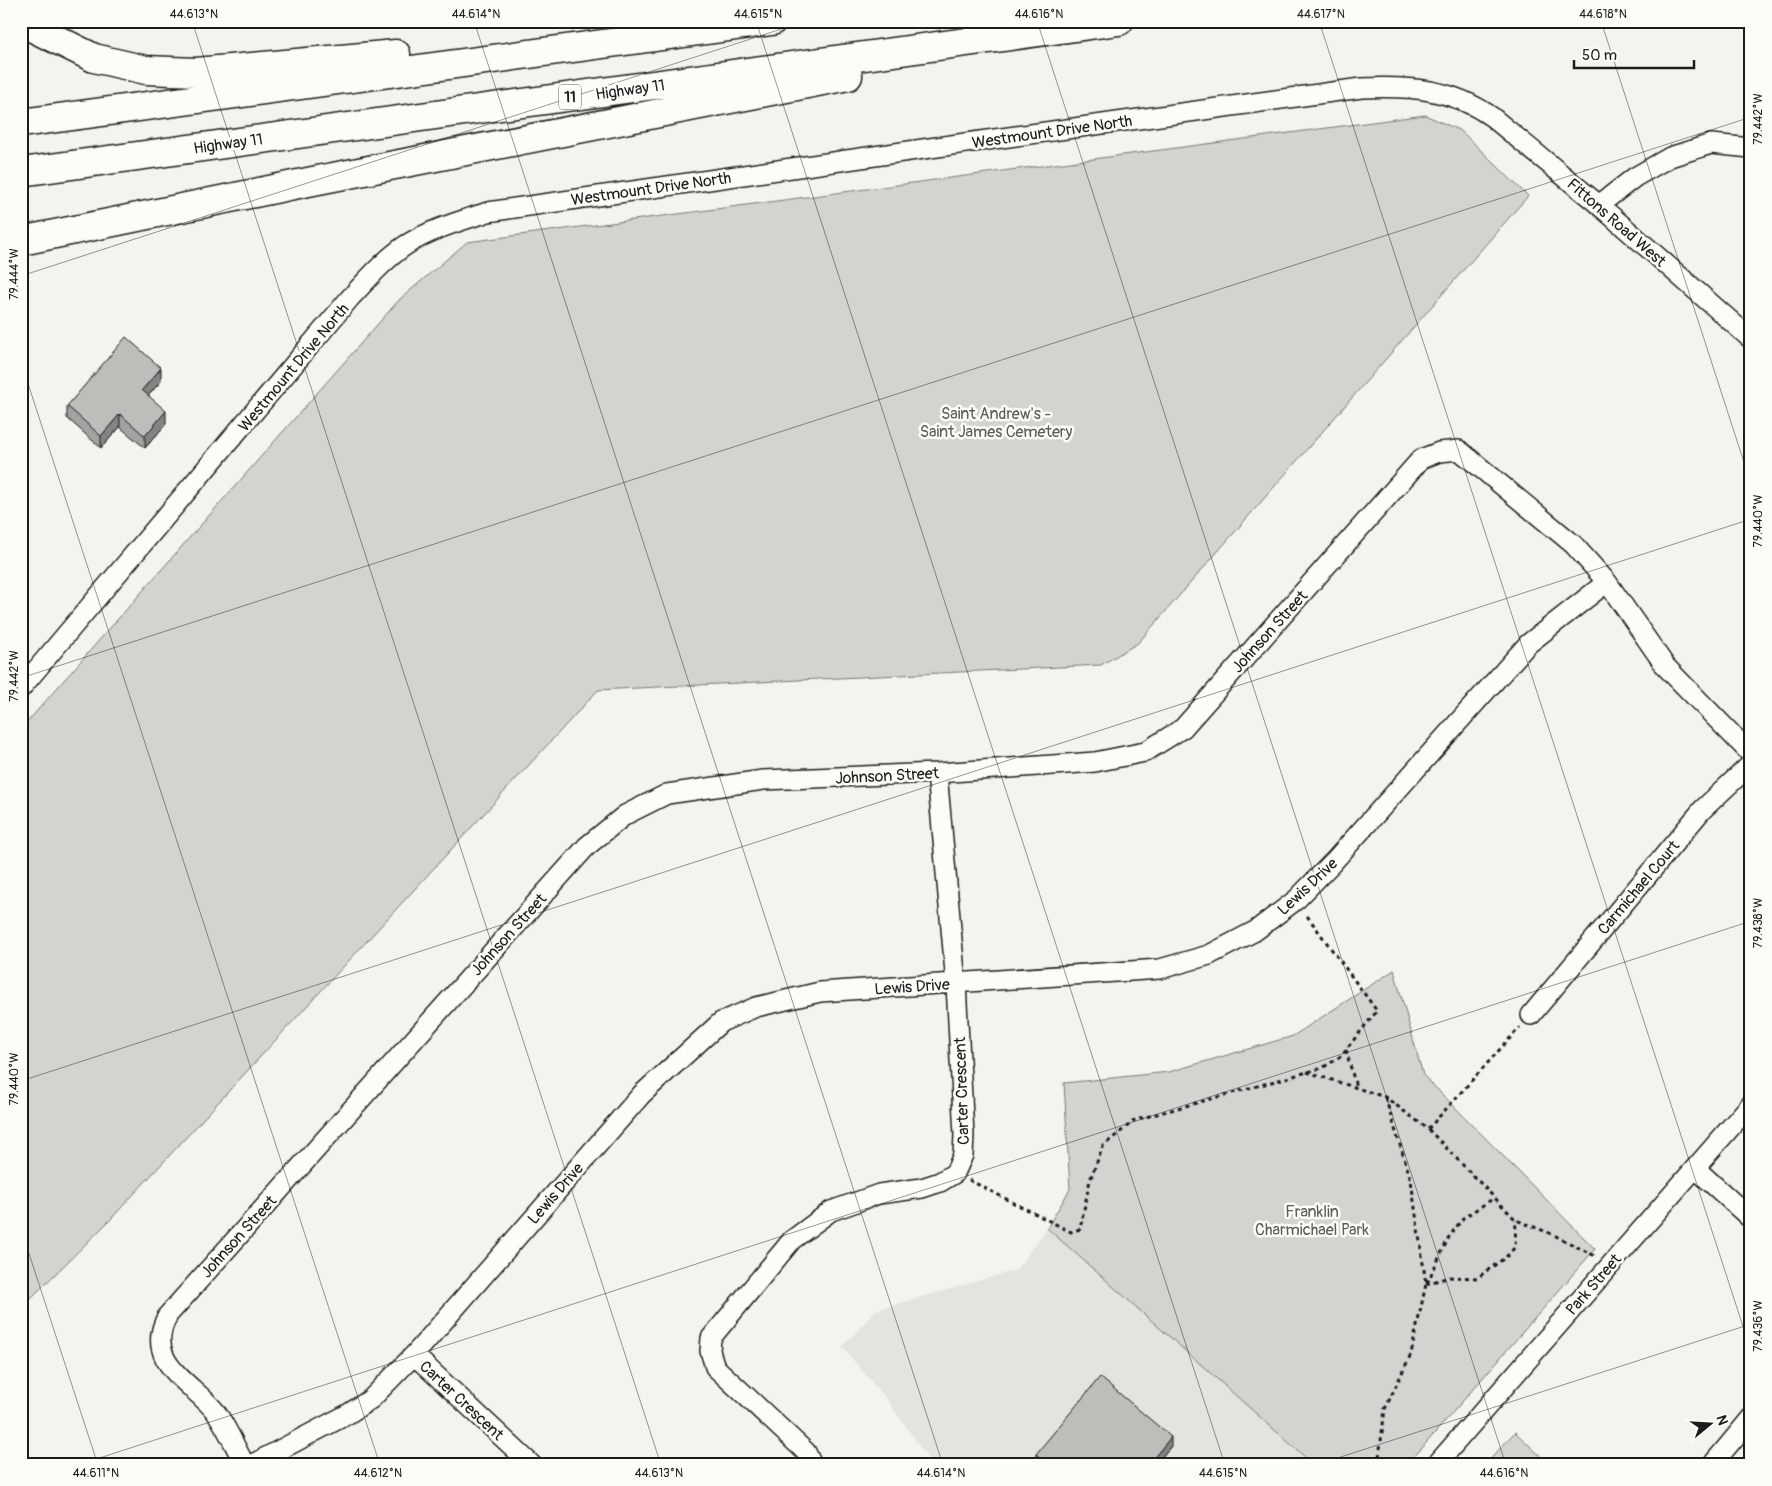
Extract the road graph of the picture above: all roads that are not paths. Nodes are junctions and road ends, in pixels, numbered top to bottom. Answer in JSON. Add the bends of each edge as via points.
{"nodes":[{"id":1,"x":772,"y":21,"type":"edge"},
{"id":2,"x":1119,"y":21,"type":"edge"},
{"id":3,"x":21,"y":22,"type":"edge"},
{"id":4,"x":1009,"y":37,"type":"junction"},
{"id":5,"x":515,"y":56,"type":"junction"},
{"id":6,"x":1481,"y":109,"type":"joint"},
{"id":7,"x":21,"y":123,"type":"edge"},
{"id":8,"x":1751,"y":148,"type":"edge"},
{"id":9,"x":21,"y":172,"type":"edge"},
{"id":10,"x":1599,"y":204,"type":"junction"},
{"id":11,"x":21,"y":241,"type":"edge"},
{"id":12,"x":1751,"y":339,"type":"edge"},
{"id":13,"x":1607,"y":582,"type":"junction"},
{"id":14,"x":21,"y":688,"type":"edge"},
{"id":15,"x":1751,"y":754,"type":"edge"},
{"id":16,"x":1751,"y":764,"type":"edge"},
{"id":17,"x":937,"y":773,"type":"junction"},
{"id":18,"x":956,"y":984,"type":"junction"},
{"id":19,"x":1531,"y":1015,"type":"road end"},
{"id":20,"x":1751,"y":1104,"type":"edge"},
{"id":21,"x":1695,"y":1168,"type":"junction"},
{"id":22,"x":1751,"y":1219,"type":"edge"},
{"id":23,"x":414,"y":1355,"type":"junction"},
{"id":24,"x":1751,"y":1418,"type":"edge"},
{"id":25,"x":245,"y":1465,"type":"edge"},
{"id":26,"x":250,"y":1465,"type":"edge"},
{"id":27,"x":532,"y":1465,"type":"edge"},
{"id":28,"x":812,"y":1465,"type":"edge"},
{"id":29,"x":1436,"y":1465,"type":"edge"},
{"id":30,"x":1712,"y":1465,"type":"edge"}],
"edges":[{"from":1,"to":5,"type":"highway"},
{"from":2,"to":4,"type":"highway","name":"Highway 11","number":"11"},
{"from":3,"to":5,"type":"highway","via":[[94,58],[146,70],[196,72],[444,50]]},
{"from":4,"to":9,"type":"highway","name":"Highway 11","number":"11"},
{"from":4,"to":11,"type":"highway","via":[[918,62]]},
{"from":5,"to":7,"type":"highway"},
{"from":6,"to":10,"type":"street","name":"Fittons Road West"},
{"from":6,"to":14,"type":"street","name":"Westmount Drive North","via":[[1454,96],[1428,89],[1361,88],[498,211],[458,222],[407,245],[350,298]]},
{"from":8,"to":10,"type":"street","via":[[1711,144],[1670,157],[1635,177]]},
{"from":10,"to":12,"type":"street","name":"Fittons Road West"},
{"from":13,"to":15,"type":"street","name":"Johnson Street","via":[[1666,667]]},
{"from":13,"to":17,"type":"street","name":"Johnson Street","via":[[1573,544],[1459,450],[1439,452],[1421,459],[1183,728],[1145,752],[1095,762]]},
{"from":13,"to":18,"type":"street","name":"Lewis Drive","via":[[1528,644],[1334,861],[1296,900],[1255,931],[1209,955],[1160,969]]},
{"from":16,"to":19,"type":"street","name":"Carmichael Court","via":[[1702,810]]},
{"from":17,"to":18,"type":"street","name":"Carter Crescent"},
{"from":17,"to":25,"type":"street","name":"Johnson Street","via":[[763,780],[666,794],[625,815],[586,846],[164,1322],[159,1344],[164,1360],[220,1418]]},
{"from":18,"to":23,"type":"street","name":"Lewis Drive","via":[[820,992],[756,1007],[721,1022],[642,1094]]},
{"from":18,"to":28,"type":"street","name":"Carter Crescent","via":[[964,1135],[963,1155],[955,1173],[922,1188],[878,1194],[831,1211],[792,1240],[711,1338],[714,1367],[806,1452]]},
{"from":20,"to":21,"type":"street","name":"Park Street"},
{"from":21,"to":22,"type":"street"},
{"from":21,"to":29,"type":"street","name":"Park Street"},
{"from":23,"to":26,"type":"street","name":"Lewis Drive","via":[[371,1399]]},
{"from":23,"to":27,"type":"street","name":"Carter Crescent"},
{"from":24,"to":30,"type":"street"}]}
